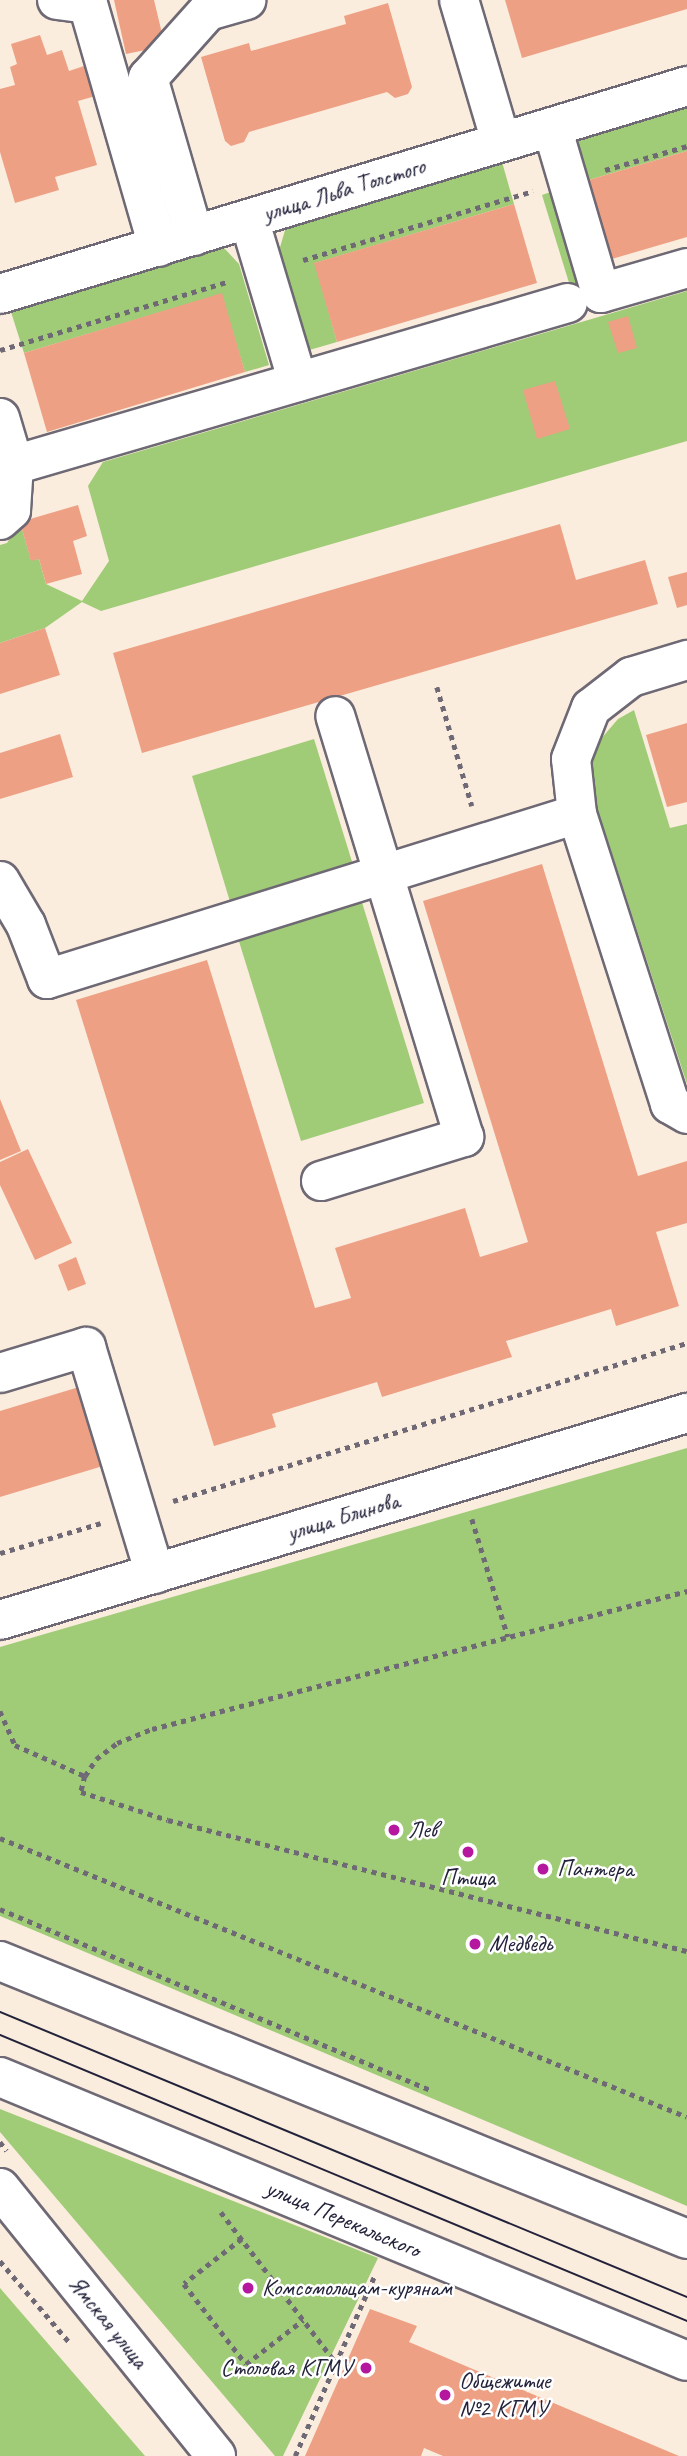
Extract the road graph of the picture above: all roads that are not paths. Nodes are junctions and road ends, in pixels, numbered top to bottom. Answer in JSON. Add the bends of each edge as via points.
{"nodes":[{"id":1,"x":57,"y":0,"type":"edge"},
{"id":2,"x":246,"y":0,"type":"edge"},
{"id":3,"x":458,"y":0,"type":"edge"},
{"id":4,"x":687,"y":86,"type":"edge"},
{"id":5,"x":552,"y":127,"type":"junction"},
{"id":6,"x":501,"y":142,"type":"junction"},
{"id":7,"x":249,"y":219,"type":"junction"},
{"id":8,"x":194,"y":236,"type":"junction"},
{"id":9,"x":158,"y":247,"type":"junction"},
{"id":10,"x":687,"y":268,"type":"edge"},
{"id":11,"x":0,"y":295,"type":"edge"},
{"id":12,"x":568,"y":303,"type":"dead end"},
{"id":13,"x":298,"y":382,"type":"junction"},
{"id":14,"x":0,"y":418,"type":"edge"},
{"id":15,"x":14,"y":465,"type":"junction"},
{"id":16,"x":0,"y":520,"type":"edge"},
{"id":17,"x":687,"y":660,"type":"edge"},
{"id":18,"x":335,"y":716,"type":"dead end"},
{"id":19,"x":577,"y":814,"type":"junction"},
{"id":20,"x":383,"y":874,"type":"junction"},
{"id":21,"x":0,"y":881,"type":"edge"},
{"id":22,"x":687,"y":1114,"type":"edge"},
{"id":23,"x":321,"y":1181,"type":"dead end"},
{"id":24,"x":0,"y":1373,"type":"edge"},
{"id":25,"x":687,"y":1413,"type":"edge"},
{"id":26,"x":155,"y":1574,"type":"junction"},
{"id":27,"x":0,"y":1620,"type":"edge"},
{"id":28,"x":0,"y":1961,"type":"edge"},
{"id":29,"x":0,"y":2077,"type":"edge"},
{"id":30,"x":0,"y":2189,"type":"edge"},
{"id":31,"x":687,"y":2239,"type":"edge"},
{"id":32,"x":687,"y":2361,"type":"edge"},
{"id":33,"x":216,"y":2456,"type":"edge"}],
"edges":[{"from":1,"to":9,"type":"main road","via":[[88,4]]},
{"from":2,"to":8,"type":"main road","via":[[208,10],[148,78]]},
{"from":3,"to":6,"type":"main road"},
{"from":4,"to":5,"type":"main road","name":"улица Льва Толстого"},
{"from":5,"to":6,"type":"main road","name":"улица Льва Толстого"},
{"from":5,"to":10,"type":"main road","via":[[601,293]]},
{"from":6,"to":7,"type":"main road","name":"улица Льва Толстого"},
{"from":7,"to":8,"type":"main road","name":"улица Льва Толстого"},
{"from":7,"to":13,"type":"main road"},
{"from":8,"to":9,"type":"main road","name":"улица Льва Толстого"},
{"from":9,"to":11,"type":"main road","name":"улица Льва Толстого"},
{"from":12,"to":13,"type":"main road"},
{"from":13,"to":15,"type":"main road"},
{"from":14,"to":15,"type":"main road"},
{"from":15,"to":16,"type":"main road","via":[[11,510]]},
{"from":17,"to":19,"type":"main road","via":[[631,677],[591,708],[571,759]]},
{"from":18,"to":20,"type":"main road"},
{"from":19,"to":20,"type":"main road"},
{"from":19,"to":22,"type":"main road","via":[[670,1104]]},
{"from":20,"to":21,"type":"main road","via":[[47,979],[26,925]]},
{"from":20,"to":23,"type":"main road","via":[[464,1137]]},
{"from":24,"to":26,"type":"main road","via":[[86,1347]]},
{"from":25,"to":26,"type":"main road","name":"улица Блинова"},
{"from":26,"to":27,"type":"main road","name":"улица Блинова"},
{"from":28,"to":31,"type":"main road"},
{"from":29,"to":32,"type":"main road","name":"улица Перекальского"},
{"from":30,"to":33,"type":"main road","name":"Ямская улица"}]}
